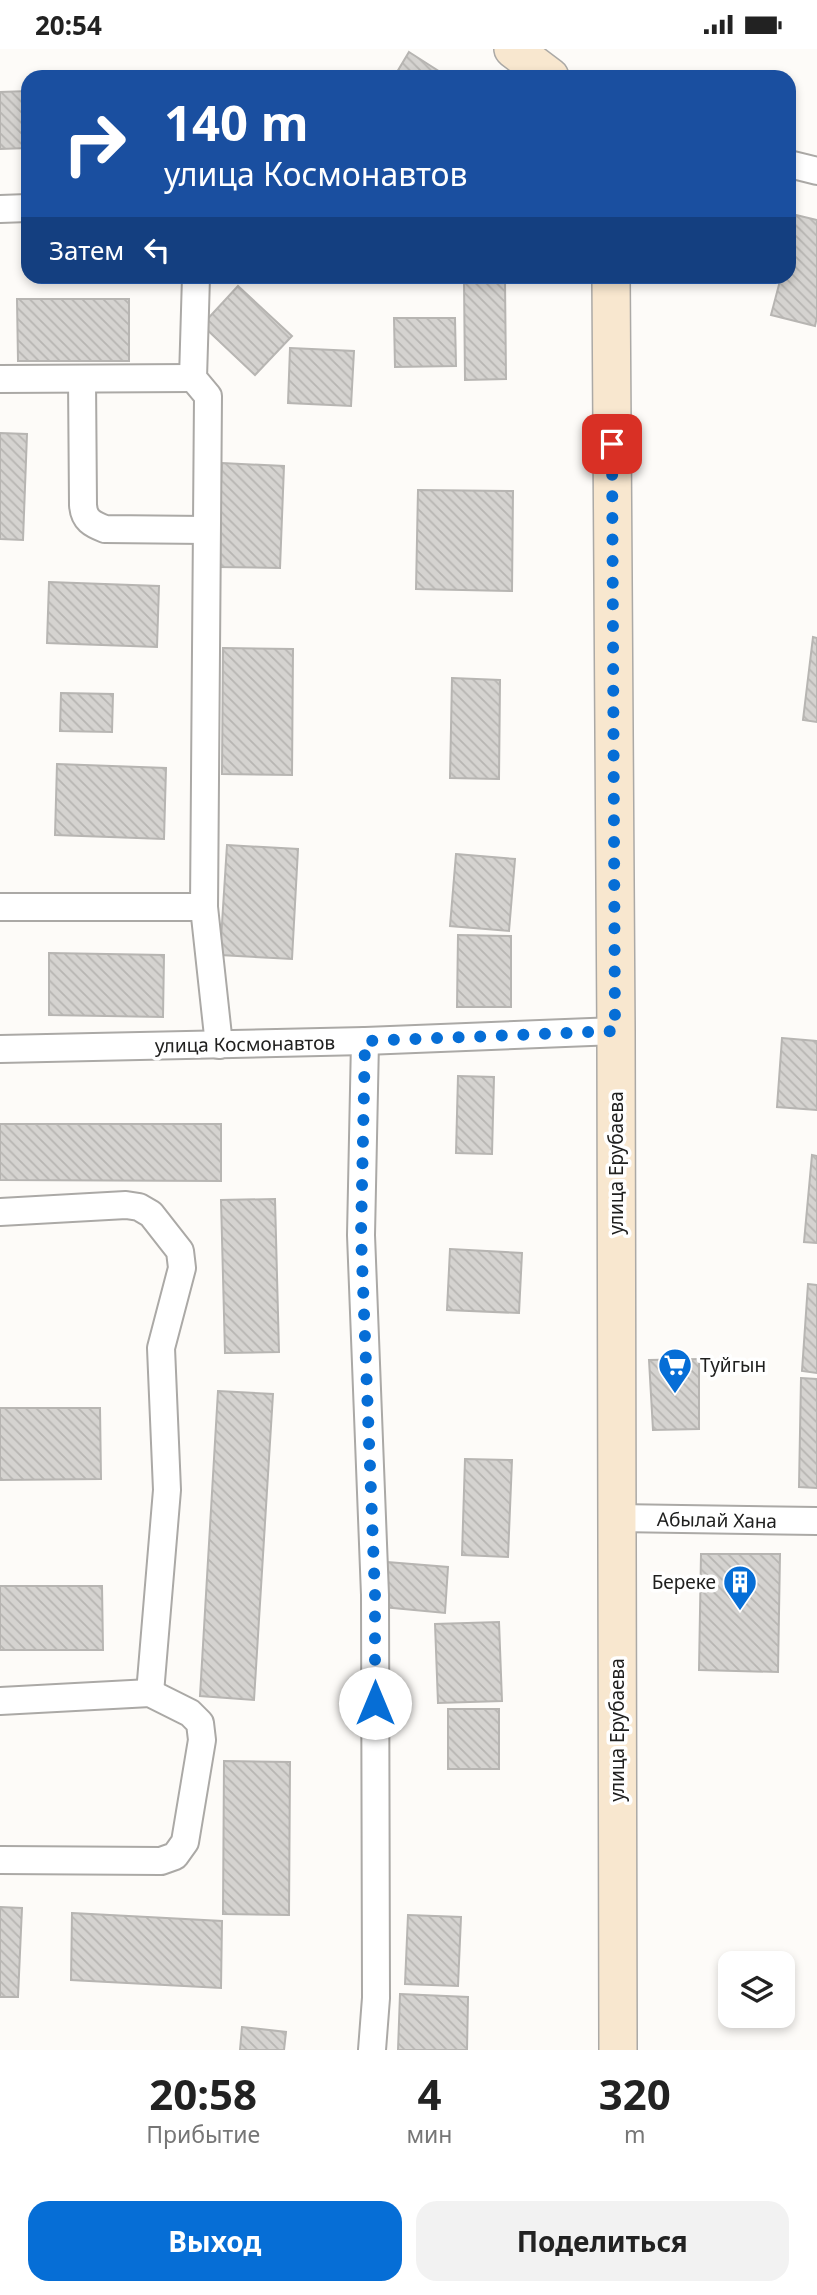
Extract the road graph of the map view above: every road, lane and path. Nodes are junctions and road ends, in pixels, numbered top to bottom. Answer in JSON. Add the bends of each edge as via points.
{"nodes":[{"id":1,"x":513,"y":49,"type":"edge"},
{"id":2,"x":541,"y":70,"type":"edge"},
{"id":3,"x":796,"y":166,"type":"edge"},
{"id":4,"x":817,"y":171,"type":"edge"},
{"id":5,"x":21,"y":208,"type":"edge"},
{"id":6,"x":0,"y":209,"type":"edge"},
{"id":7,"x":196,"y":284,"type":"edge"},
{"id":8,"x":611,"y":284,"type":"edge"},
{"id":9,"x":193,"y":378,"type":"junction"},
{"id":10,"x":0,"y":379,"type":"edge"},
{"id":11,"x":82,"y":379,"type":"junction"},
{"id":12,"x":206,"y":530,"type":"junction"},
{"id":13,"x":0,"y":907,"type":"edge"},
{"id":14,"x":204,"y":907,"type":"junction"},
{"id":15,"x":615,"y":1031,"type":"junction"},
{"id":16,"x":365,"y":1041,"type":"junction"},
{"id":17,"x":219,"y":1045,"type":"junction"},
{"id":18,"x":0,"y":1049,"type":"edge"},
{"id":19,"x":0,"y":1212,"type":"edge"},
{"id":20,"x":616,"y":1518,"type":"junction"},
{"id":21,"x":817,"y":1521,"type":"edge"},
{"id":22,"x":150,"y":1693,"type":"junction"},
{"id":23,"x":0,"y":1701,"type":"edge"},
{"id":24,"x":0,"y":1860,"type":"edge"},
{"id":25,"x":372,"y":2050,"type":"edge"},
{"id":26,"x":618,"y":2050,"type":"edge"}],
"edges":[{"from":1,"to":2,"type":"street"},
{"from":3,"to":4,"type":"street"},
{"from":5,"to":6,"type":"street"},
{"from":7,"to":9,"type":"street"},
{"from":8,"to":15,"type":"street","name":"улица Ерубаева"},
{"from":9,"to":11,"type":"street"},
{"from":9,"to":12,"type":"street","via":[[208,396]]},
{"from":10,"to":11,"type":"street"},
{"from":11,"to":12,"type":"street","via":[[83,512],[90,524],[105,529]]},
{"from":12,"to":14,"type":"street"},
{"from":13,"to":14,"type":"street"},
{"from":14,"to":17,"type":"street"},
{"from":15,"to":16,"type":"street","name":"улица Космонавтов"},
{"from":15,"to":20,"type":"street","name":"улица Ерубаева"},
{"from":16,"to":17,"type":"street","name":"улица Космонавтов"},
{"from":16,"to":25,"type":"street","via":[[361,1235],[375,1609],[376,1998]]},
{"from":17,"to":18,"type":"street","name":"улица Космонавтов"},
{"from":19,"to":22,"type":"street","via":[[139,1206],[180,1251],[182,1268],[161,1348],[167,1490]]},
{"from":20,"to":21,"type":"street","name":"Абылай Хана"},
{"from":20,"to":26,"type":"street","name":"улица Ерубаева"},
{"from":22,"to":23,"type":"street"},
{"from":22,"to":24,"type":"street","via":[[200,1723],[202,1740],[186,1842],[175,1856],[161,1861]]}]}
